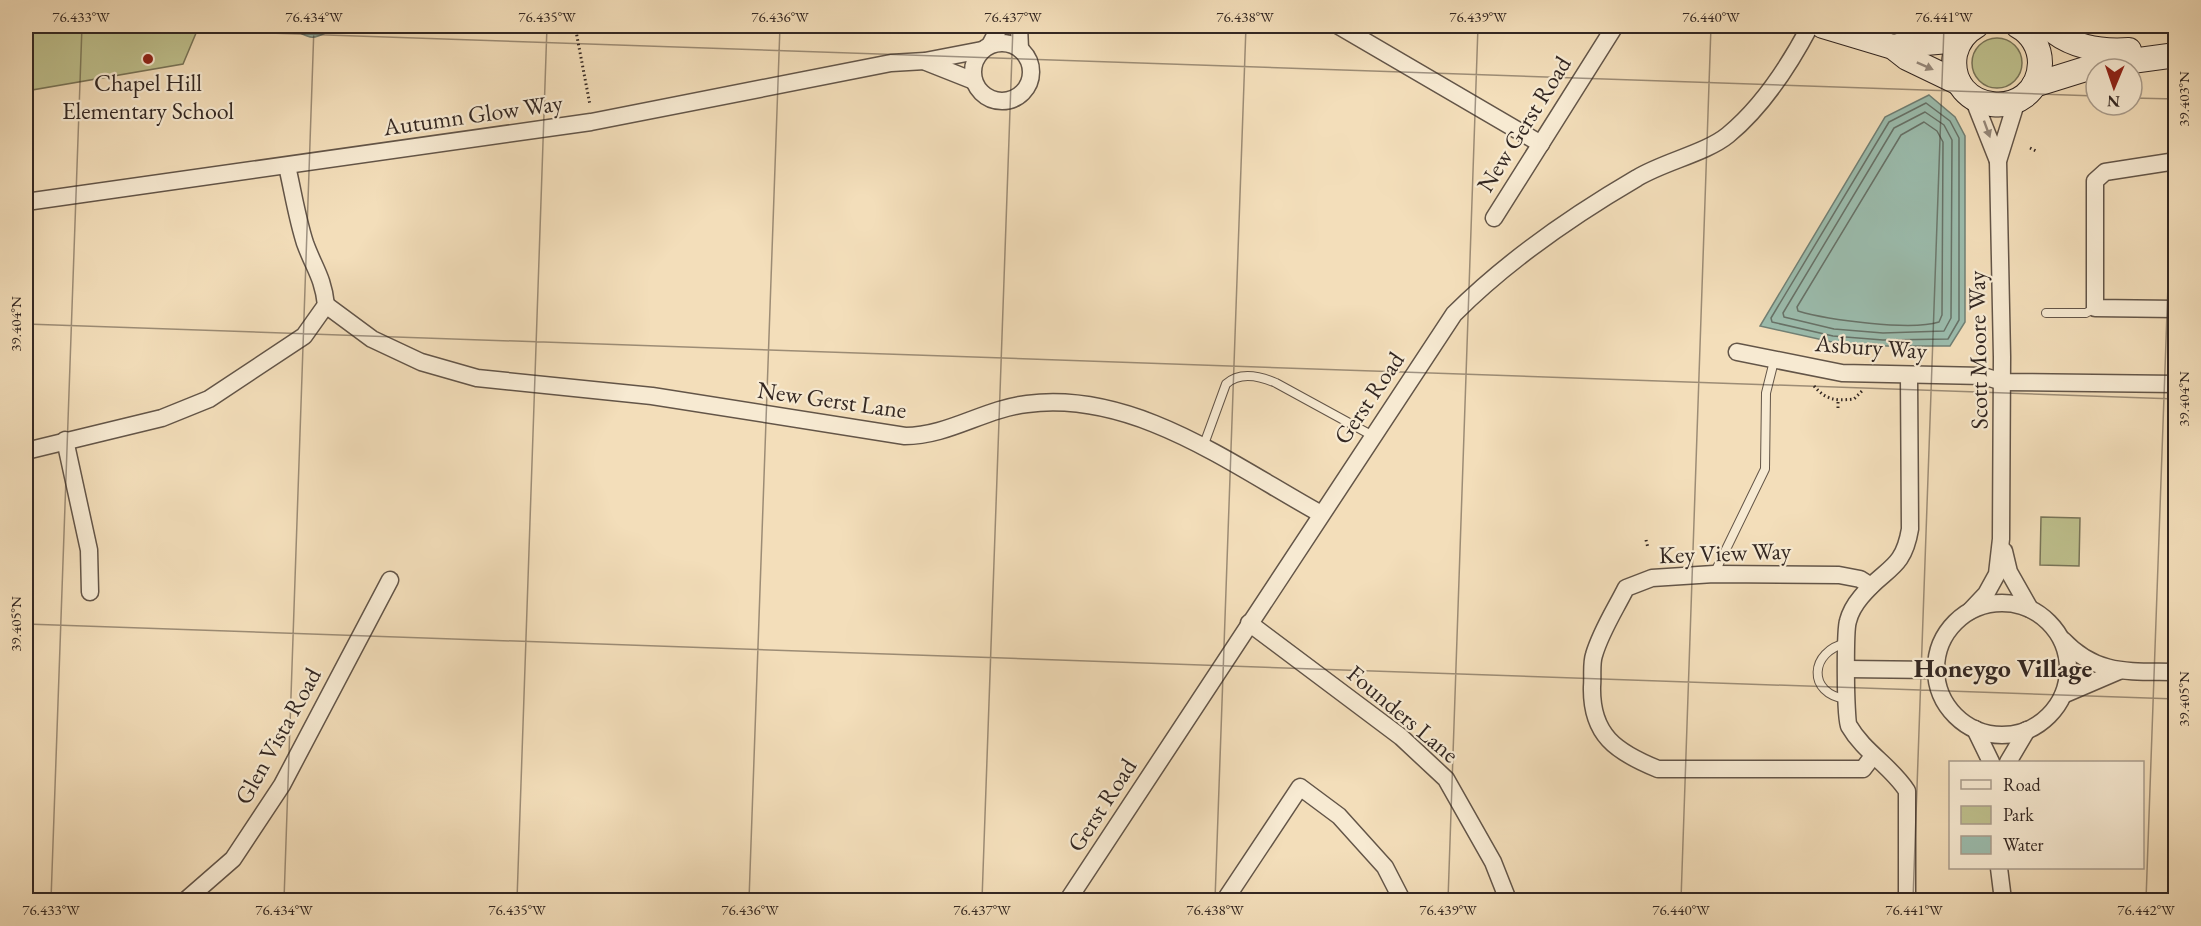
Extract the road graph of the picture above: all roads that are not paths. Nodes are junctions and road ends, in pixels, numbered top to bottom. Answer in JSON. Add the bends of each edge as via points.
{"nodes":[{"id":1,"x":1000,"y":26,"type":"edge"},
{"id":2,"x":1019,"y":26,"type":"edge"},
{"id":3,"x":1339,"y":26,"type":"edge"},
{"id":4,"x":1615,"y":26,"type":"edge"},
{"id":5,"x":1810,"y":26,"type":"edge"},
{"id":6,"x":1823,"y":26,"type":"edge"},
{"id":7,"x":2019,"y":26,"type":"edge"},
{"id":8,"x":2047,"y":26,"type":"edge"},
{"id":9,"x":1969,"y":32,"type":"edge"},
{"id":10,"x":2175,"y":46,"type":"edge"},
{"id":11,"x":1893,"y":47,"type":"junction"},
{"id":12,"x":986,"y":48,"type":"junction"},
{"id":13,"x":2038,"y":48,"type":"junction"},
{"id":14,"x":1020,"y":49,"type":"junction"},
{"id":15,"x":2175,"y":55,"type":"edge"},
{"id":16,"x":2144,"y":59,"type":"edge"},
{"id":17,"x":925,"y":61,"type":"junction"},
{"id":18,"x":2084,"y":64,"type":"edge"},
{"id":19,"x":2084,"y":71,"type":"edge"},
{"id":20,"x":974,"y":81,"type":"junction"},
{"id":21,"x":1966,"y":91,"type":"junction"},
{"id":22,"x":2026,"y":93,"type":"junction"},
{"id":23,"x":1540,"y":144,"type":"junction"},
{"id":24,"x":2175,"y":160,"type":"edge"},
{"id":25,"x":1998,"y":161,"type":"junction"},
{"id":26,"x":287,"y":166,"type":"junction"},
{"id":27,"x":26,"y":202,"type":"edge"},
{"id":28,"x":1494,"y":218,"type":"dead end"},
{"id":29,"x":326,"y":304,"type":"junction"},
{"id":30,"x":2095,"y":308,"type":"junction"},
{"id":31,"x":2175,"y":309,"type":"edge"},
{"id":32,"x":2046,"y":313,"type":"dead end"},
{"id":33,"x":1737,"y":352,"type":"dead end"},
{"id":34,"x":1774,"y":361,"type":"junction"},
{"id":35,"x":1909,"y":376,"type":"junction"},
{"id":36,"x":2002,"y":382,"type":"junction"},
{"id":37,"x":2175,"y":384,"type":"edge"},
{"id":38,"x":1373,"y":436,"type":"junction"},
{"id":39,"x":64,"y":440,"type":"junction"},
{"id":40,"x":1203,"y":447,"type":"junction"},
{"id":41,"x":26,"y":451,"type":"edge"},
{"id":42,"x":1321,"y":514,"type":"junction"},
{"id":43,"x":2001,"y":539,"type":"junction"},
{"id":44,"x":1714,"y":574,"type":"junction"},
{"id":45,"x":390,"y":580,"type":"dead end"},
{"id":46,"x":1871,"y":586,"type":"junction"},
{"id":47,"x":90,"y":592,"type":"dead end"},
{"id":48,"x":2030,"y":609,"type":"junction"},
{"id":49,"x":1970,"y":611,"type":"junction"},
{"id":50,"x":1249,"y":623,"type":"junction"},
{"id":51,"x":2060,"y":638,"type":"junction"},
{"id":52,"x":1847,"y":643,"type":"junction"},
{"id":53,"x":1847,"y":669,"type":"junction"},
{"id":54,"x":1936,"y":670,"type":"junction"},
{"id":55,"x":2119,"y":671,"type":"junction"},
{"id":56,"x":2175,"y":672,"type":"edge"},
{"id":57,"x":2063,"y":695,"type":"junction"},
{"id":58,"x":1846,"y":699,"type":"junction"},
{"id":59,"x":1975,"y":729,"type":"junction"},
{"id":60,"x":2027,"y":730,"type":"junction"},
{"id":61,"x":1873,"y":756,"type":"junction"},
{"id":62,"x":1991,"y":761,"type":"edge"},
{"id":63,"x":2009,"y":761,"type":"edge"},
{"id":64,"x":1999,"y":869,"type":"edge"},
{"id":65,"x":186,"y":900,"type":"edge"},
{"id":66,"x":1068,"y":900,"type":"edge"},
{"id":67,"x":1225,"y":900,"type":"edge"},
{"id":68,"x":1402,"y":900,"type":"edge"},
{"id":69,"x":1508,"y":900,"type":"edge"},
{"id":70,"x":1907,"y":900,"type":"edge"},
{"id":71,"x":2003,"y":900,"type":"edge"}],
"edges":[{"from":1,"to":12,"type":"street"},
{"from":2,"to":14,"type":"street"},
{"from":3,"to":23,"type":"street"},
{"from":4,"to":23,"type":"street","name":"New Gerst Road"},
{"from":5,"to":38,"type":"street","name":"Gerst Road","via":[[1780,75],[1725,137],[1638,177],[1544,239],[1482,286],[1454,314]]},
{"from":6,"to":11,"type":"street"},
{"from":7,"to":13,"type":"street"},
{"from":8,"to":10,"type":"street","via":[[2075,44],[2091,48],[2115,51]]},
{"from":9,"to":11,"type":"street","via":[[1936,45],[1910,43]]},
{"from":9,"to":21,"type":"street","via":[[1954,60]]},
{"from":11,"to":21,"type":"street","one_way":true},
{"from":12,"to":14,"type":"street","via":[[1006,43]]},
{"from":12,"to":17,"type":"street","name":"Autumn Glow Way"},
{"from":12,"to":20,"type":"street","via":[[974,65]]},
{"from":13,"to":18,"type":"street"},
{"from":13,"to":22,"type":"street","via":[[2039,73]]},
{"from":14,"to":20,"type":"street","via":[[1031,73],[1019,95],[993,99],[978,89]]},
{"from":15,"to":16,"type":"street"},
{"from":17,"to":20,"type":"street","name":"Autumn Glow Way"},
{"from":17,"to":26,"type":"street","name":"Autumn Glow Way","via":[[891,63],[599,121]]},
{"from":19,"to":22,"type":"street"},
{"from":21,"to":22,"type":"street","via":[[1995,105]]},
{"from":21,"to":25,"type":"street","name":"Scott Moore Way","one_way":true},
{"from":22,"to":25,"type":"street","name":"Scott Moore Way"},
{"from":23,"to":28,"type":"street","name":"New Gerst Road"},
{"from":24,"to":30,"type":"street","via":[[2105,172],[2096,181]]},
{"from":25,"to":36,"type":"street","name":"Scott Moore Way"},
{"from":26,"to":27,"type":"street","name":"Autumn Glow Way"},
{"from":26,"to":29,"type":"street","via":[[310,258],[324,282]]},
{"from":29,"to":39,"type":"street","via":[[304,336],[209,399],[162,418]]},
{"from":29,"to":40,"type":"street","name":"New Gerst Lane","via":[[372,339],[421,363],[477,378],[652,396],[905,436],[941,433],[1008,407],[1030,403],[1078,405],[1150,421]]},
{"from":30,"to":31,"type":"street"},
{"from":30,"to":32,"type":"lane","via":[[2086,313]]},
{"from":33,"to":34,"type":"street","name":"Asbury Way"},
{"from":34,"to":35,"type":"street","name":"Asbury Way","via":[[1842,373]]},
{"from":34,"to":44,"type":"lane","via":[[1766,393],[1765,469]]},
{"from":35,"to":36,"type":"street","name":"Asbury Way","via":[[1983,376]]},
{"from":35,"to":46,"type":"street","via":[[1907,548],[1898,564]]},
{"from":36,"to":37,"type":"street","name":"Asbury Way"},
{"from":36,"to":43,"type":"street","name":"Scott Moore Way"},
{"from":38,"to":40,"type":"lane","via":[[1276,383],[1241,376],[1226,384]]},
{"from":38,"to":42,"type":"street","name":"Gerst Road"},
{"from":39,"to":41,"type":"street"},
{"from":39,"to":47,"type":"street","via":[[89,550]]},
{"from":40,"to":42,"type":"street","name":"New Gerst Lane"},
{"from":42,"to":50,"type":"street","name":"Gerst Road"},
{"from":43,"to":48,"type":"street","name":"Scott Moore Way","via":[[2009,572]]},
{"from":43,"to":49,"type":"street","name":"Scott Moore Way","via":[[1997,574]]},
{"from":44,"to":46,"type":"street","name":"Key View Way","via":[[1839,575],[1860,579]]},
{"from":44,"to":61,"type":"street","name":"Key View Way","via":[[1652,578],[1626,588],[1593,658],[1593,712],[1606,737],[1628,756],[1658,769],[1863,769]]},
{"from":45,"to":65,"type":"street","name":"Glen Vista Road","via":[[282,785],[233,859]]},
{"from":46,"to":52,"type":"street","via":[[1847,621]]},
{"from":48,"to":49,"type":"street","via":[[2000,603]]},
{"from":48,"to":51,"type":"street","via":[[2051,624]]},
{"from":49,"to":54,"type":"street","via":[[1948,631],[1937,656]]},
{"from":50,"to":66,"type":"street","name":"Gerst Road"},
{"from":50,"to":69,"type":"street","name":"Founders Lane","via":[[1401,737],[1446,779],[1488,852]]},
{"from":51,"to":55,"type":"street","via":[[2078,656]]},
{"from":51,"to":57,"type":"street","via":[[2067,656],[2068,676]]},
{"from":52,"to":53,"type":"street"},
{"from":52,"to":58,"type":"lane","via":[[1823,654],[1817,674],[1826,692]]},
{"from":53,"to":54,"type":"street"},
{"from":53,"to":58,"type":"street"},
{"from":54,"to":59,"type":"street","via":[[1947,705],[1954,715]]},
{"from":55,"to":56,"type":"street"},
{"from":55,"to":57,"type":"street"},
{"from":57,"to":60,"type":"street","via":[[2047,718]]},
{"from":58,"to":61,"type":"street","via":[[1848,724]]},
{"from":59,"to":60,"type":"street","via":[[1992,734]]},
{"from":59,"to":62,"type":"street"},
{"from":60,"to":63,"type":"street"},
{"from":61,"to":70,"type":"street","via":[[1898,777],[1906,791]]},
{"from":64,"to":71,"type":"street"},
{"from":67,"to":68,"type":"street","via":[[1300,787],[1339,816],[1385,867]]}]}
